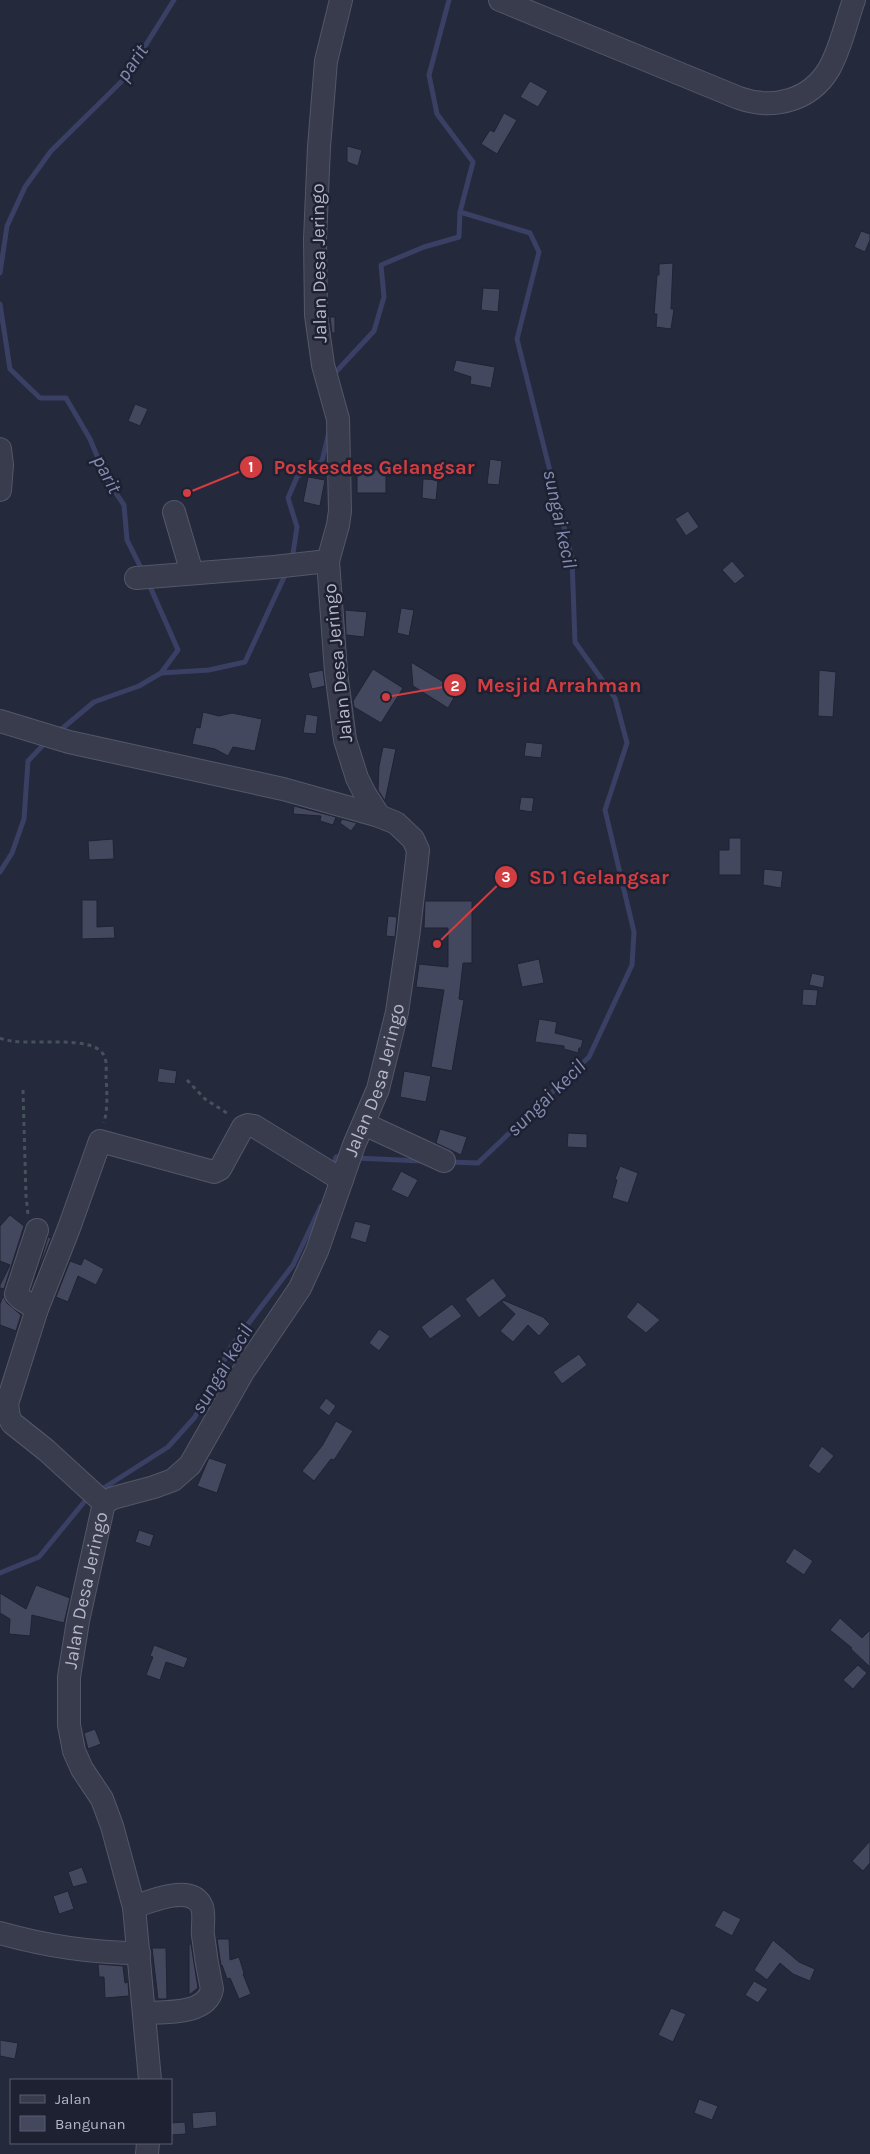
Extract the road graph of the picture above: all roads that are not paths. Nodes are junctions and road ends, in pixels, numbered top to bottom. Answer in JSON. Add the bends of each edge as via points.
{"nodes":[{"id":1,"x":341,"y":0,"type":"edge"},
{"id":2,"x":500,"y":0,"type":"edge"},
{"id":3,"x":854,"y":0,"type":"edge"},
{"id":4,"x":0,"y":449,"type":"edge"},
{"id":5,"x":0,"y":490,"type":"edge"},
{"id":6,"x":174,"y":512,"type":"dead end"},
{"id":7,"x":328,"y":561,"type":"junction"},
{"id":8,"x":192,"y":573,"type":"junction"},
{"id":9,"x":136,"y":578,"type":"dead end"},
{"id":10,"x":0,"y":721,"type":"edge"},
{"id":11,"x":379,"y":816,"type":"junction"},
{"id":12,"x":364,"y":1124,"type":"junction"},
{"id":13,"x":444,"y":1161,"type":"dead end"},
{"id":14,"x":337,"y":1174,"type":"junction"},
{"id":15,"x":37,"y":1230,"type":"road end"},
{"id":16,"x":37,"y":1309,"type":"junction"},
{"id":17,"x":90,"y":1489,"type":"junction"},
{"id":18,"x":134,"y":1907,"type":"junction"},
{"id":19,"x":0,"y":1933,"type":"edge"},
{"id":20,"x":139,"y":1953,"type":"junction"},
{"id":21,"x":145,"y":2013,"type":"junction"},
{"id":22,"x":150,"y":2079,"type":"edge"}],
"edges":[{"from":1,"to":7,"type":"street","name":"Jalan Desa Jeringo","via":[[326,61],[317,188],[316,315],[322,365],[338,419],[340,510]]},
{"from":2,"to":3,"type":"street","via":[[739,98],[761,104],[795,99],[822,79],[834,59]]},
{"from":4,"to":5,"type":"street"},
{"from":6,"to":8,"type":"street"},
{"from":7,"to":8,"type":"street"},
{"from":7,"to":11,"type":"street","name":"Jalan Desa Jeringo","via":[[345,740],[357,778]]},
{"from":8,"to":9,"type":"street"},
{"from":10,"to":11,"type":"street","via":[[69,742],[283,789]]},
{"from":11,"to":12,"type":"street","name":"Jalan Desa Jeringo","via":[[406,831],[418,850],[397,1012],[378,1089]]},
{"from":12,"to":13,"type":"street"},
{"from":12,"to":14,"type":"street","name":"Jalan Desa Jeringo"},
{"from":14,"to":16,"type":"street","via":[[248,1125],[243,1128],[220,1169],[214,1172],[100,1140]]},
{"from":14,"to":17,"type":"street","name":"Jalan Desa Jeringo","via":[[316,1252],[300,1288],[243,1372],[190,1465],[173,1480],[113,1498]]},
{"from":15,"to":16,"type":"street","via":[[16,1294]]},
{"from":16,"to":17,"type":"street","via":[[7,1404],[8,1417]]},
{"from":17,"to":18,"type":"street","name":"Jalan Desa Jeringo","via":[[78,1621],[69,1677],[69,1725],[74,1751],[102,1799],[112,1826]]},
{"from":18,"to":20,"type":"street","name":"Jalan Desa Jeringo"},
{"from":18,"to":21,"type":"street","via":[[174,1895],[188,1895],[198,1902],[203,1912],[202,1933],[212,1989],[206,2003],[193,2008]]},
{"from":19,"to":20,"type":"street","via":[[57,1947],[104,1953]]},
{"from":20,"to":21,"type":"street","name":"Jalan Desa Jeringo"},
{"from":21,"to":22,"type":"street","name":"Jalan Desa Jeringo"}]}
